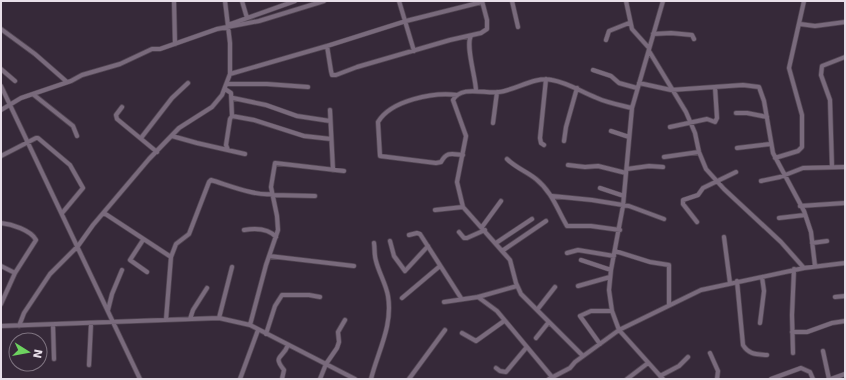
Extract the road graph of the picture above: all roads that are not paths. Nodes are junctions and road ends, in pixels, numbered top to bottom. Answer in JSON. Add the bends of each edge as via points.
{"nodes":[{"id":1,"x":174,"y":1,"type":"edge"},
{"id":2,"x":224,"y":1,"type":"edge"},
{"id":3,"x":242,"y":1,"type":"edge"},
{"id":4,"x":278,"y":1,"type":"edge"},
{"id":5,"x":295,"y":1,"type":"edge"},
{"id":6,"x":324,"y":1,"type":"edge"},
{"id":7,"x":399,"y":1,"type":"edge"},
{"id":8,"x":482,"y":1,"type":"edge"},
{"id":9,"x":512,"y":1,"type":"edge"},
{"id":10,"x":626,"y":1,"type":"edge"},
{"id":11,"x":663,"y":1,"type":"edge"},
{"id":12,"x":804,"y":1,"type":"edge"},
{"id":13,"x":315,"y":2,"type":"edge"},
{"id":14,"x":280,"y":7,"type":"junction"},
{"id":15,"x":282,"y":13,"type":"junction"},
{"id":16,"x":247,"y":18,"type":"junction"},
{"id":17,"x":406,"y":21,"type":"junction"},
{"id":18,"x":845,"y":22,"type":"edge"},
{"id":19,"x":630,"y":23,"type":"junction"},
{"id":20,"x":800,"y":24,"type":"junction"},
{"id":21,"x":228,"y":26,"type":"junction"},
{"id":22,"x":518,"y":28,"type":"dead end"},
{"id":23,"x":1,"y":29,"type":"edge"},
{"id":24,"x":653,"y":34,"type":"junction"},
{"id":25,"x":470,"y":38,"type":"junction"},
{"id":26,"x":694,"y":38,"type":"dead end"},
{"id":27,"x":606,"y":40,"type":"dead end"},
{"id":28,"x":175,"y":41,"type":"junction"},
{"id":29,"x":327,"y":46,"type":"junction"},
{"id":30,"x":650,"y":48,"type":"junction"},
{"id":31,"x":415,"y":49,"type":"junction"},
{"id":32,"x":845,"y":57,"type":"edge"},
{"id":33,"x":1,"y":69,"type":"edge"},
{"id":34,"x":593,"y":70,"type":"dead end"},
{"id":35,"x":230,"y":74,"type":"junction"},
{"id":36,"x":546,"y":79,"type":"junction"},
{"id":37,"x":15,"y":81,"type":"dead end"},
{"id":38,"x":67,"y":82,"type":"junction"},
{"id":39,"x":188,"y":83,"type":"dead end"},
{"id":40,"x":638,"y":83,"type":"junction"},
{"id":41,"x":227,"y":84,"type":"junction"},
{"id":42,"x":1,"y":86,"type":"edge"},
{"id":43,"x":308,"y":87,"type":"dead end"},
{"id":44,"x":715,"y":87,"type":"junction"},
{"id":45,"x":578,"y":88,"type":"junction"},
{"id":46,"x":637,"y":88,"type":"junction"},
{"id":47,"x":225,"y":89,"type":"junction"},
{"id":48,"x":671,"y":90,"type":"junction"},
{"id":49,"x":476,"y":91,"type":"junction"},
{"id":50,"x":497,"y":92,"type":"junction"},
{"id":51,"x":34,"y":95,"type":"junction"},
{"id":52,"x":457,"y":95,"type":"junction"},
{"id":53,"x":232,"y":98,"type":"junction"},
{"id":54,"x":10,"y":105,"type":"junction"},
{"id":55,"x":122,"y":107,"type":"dead end"},
{"id":56,"x":632,"y":108,"type":"junction"},
{"id":57,"x":1,"y":110,"type":"edge"},
{"id":58,"x":330,"y":110,"type":"dead end"},
{"id":59,"x":736,"y":113,"type":"dead end"},
{"id":60,"x":232,"y":116,"type":"junction"},
{"id":61,"x":767,"y":117,"type":"junction"},
{"id":62,"x":330,"y":121,"type":"junction"},
{"id":63,"x":691,"y":122,"type":"junction"},
{"id":64,"x":493,"y":123,"type":"dead end"},
{"id":65,"x":670,"y":127,"type":"dead end"},
{"id":66,"x":611,"y":131,"type":"dead end"},
{"id":67,"x":77,"y":136,"type":"dead end"},
{"id":68,"x":172,"y":136,"type":"junction"},
{"id":69,"x":141,"y":138,"type":"junction"},
{"id":70,"x":630,"y":138,"type":"junction"},
{"id":71,"x":331,"y":139,"type":"junction"},
{"id":72,"x":564,"y":141,"type":"dead end"},
{"id":73,"x":28,"y":142,"type":"junction"},
{"id":74,"x":770,"y":144,"type":"junction"},
{"id":75,"x":544,"y":145,"type":"dead end"},
{"id":76,"x":737,"y":148,"type":"dead end"},
{"id":77,"x":225,"y":149,"type":"junction"},
{"id":78,"x":157,"y":152,"type":"junction"},
{"id":79,"x":699,"y":152,"type":"junction"},
{"id":80,"x":245,"y":154,"type":"dead end"},
{"id":81,"x":463,"y":155,"type":"junction"},
{"id":82,"x":1,"y":156,"type":"edge"},
{"id":83,"x":664,"y":157,"type":"dead end"},
{"id":84,"x":775,"y":158,"type":"junction"},
{"id":85,"x":508,"y":159,"type":"dead end"},
{"id":86,"x":568,"y":165,"type":"dead end"},
{"id":87,"x":832,"y":167,"type":"junction"},
{"id":88,"x":845,"y":167,"type":"edge"},
{"id":89,"x":663,"y":168,"type":"dead end"},
{"id":90,"x":333,"y":170,"type":"junction"},
{"id":91,"x":344,"y":171,"type":"dead end"},
{"id":92,"x":626,"y":171,"type":"junction"},
{"id":93,"x":736,"y":172,"type":"dead end"},
{"id":94,"x":784,"y":175,"type":"junction"},
{"id":95,"x":761,"y":181,"type":"dead end"},
{"id":96,"x":717,"y":182,"type":"junction"},
{"id":97,"x":600,"y":188,"type":"dead end"},
{"id":98,"x":272,"y":194,"type":"junction"},
{"id":99,"x":315,"y":196,"type":"dead end"},
{"id":100,"x":552,"y":196,"type":"junction"},
{"id":101,"x":624,"y":196,"type":"junction"},
{"id":102,"x":500,"y":201,"type":"dead end"},
{"id":103,"x":845,"y":203,"type":"edge"},
{"id":104,"x":623,"y":206,"type":"junction"},
{"id":105,"x":800,"y":206,"type":"junction"},
{"id":106,"x":464,"y":207,"type":"junction"},
{"id":107,"x":435,"y":210,"type":"dead end"},
{"id":108,"x":63,"y":212,"type":"junction"},
{"id":109,"x":104,"y":213,"type":"junction"},
{"id":110,"x":805,"y":215,"type":"junction"},
{"id":111,"x":779,"y":218,"type":"dead end"},
{"id":112,"x":532,"y":219,"type":"dead end"},
{"id":113,"x":664,"y":219,"type":"dead end"},
{"id":114,"x":546,"y":221,"type":"dead end"},
{"id":115,"x":697,"y":222,"type":"dead end"},
{"id":116,"x":1,"y":223,"type":"edge"},
{"id":117,"x":484,"y":229,"type":"junction"},
{"id":118,"x":244,"y":230,"type":"dead end"},
{"id":119,"x":620,"y":230,"type":"junction"},
{"id":120,"x":459,"y":232,"type":"dead end"},
{"id":121,"x":409,"y":235,"type":"dead end"},
{"id":122,"x":724,"y":237,"type":"dead end"},
{"id":123,"x":276,"y":238,"type":"junction"},
{"id":124,"x":143,"y":240,"type":"junction"},
{"id":125,"x":827,"y":241,"type":"dead end"},
{"id":126,"x":390,"y":242,"type":"dead end"},
{"id":127,"x":374,"y":243,"type":"dead end"},
{"id":128,"x":496,"y":243,"type":"junction"},
{"id":129,"x":812,"y":243,"type":"junction"},
{"id":130,"x":78,"y":246,"type":"junction"},
{"id":131,"x":428,"y":246,"type":"junction"},
{"id":132,"x":502,"y":251,"type":"junction"},
{"id":133,"x":567,"y":253,"type":"dead end"},
{"id":134,"x":614,"y":254,"type":"junction"},
{"id":135,"x":269,"y":256,"type":"junction"},
{"id":136,"x":171,"y":257,"type":"junction"},
{"id":137,"x":581,"y":260,"type":"dead end"},
{"id":138,"x":845,"y":263,"type":"edge"},
{"id":139,"x":1,"y":266,"type":"edge"},
{"id":140,"x":354,"y":266,"type":"dead end"},
{"id":141,"x":440,"y":266,"type":"junction"},
{"id":142,"x":816,"y":266,"type":"junction"},
{"id":143,"x":232,"y":267,"type":"dead end"},
{"id":144,"x":804,"y":268,"type":"junction"},
{"id":145,"x":122,"y":270,"type":"dead end"},
{"id":146,"x":611,"y":270,"type":"junction"},
{"id":147,"x":794,"y":270,"type":"junction"},
{"id":148,"x":147,"y":272,"type":"dead end"},
{"id":149,"x":15,"y":273,"type":"junction"},
{"id":150,"x":610,"y":276,"type":"junction"},
{"id":151,"x":762,"y":277,"type":"junction"},
{"id":152,"x":737,"y":281,"type":"junction"},
{"id":153,"x":730,"y":283,"type":"junction"},
{"id":154,"x":517,"y":286,"type":"junction"},
{"id":155,"x":578,"y":286,"type":"dead end"},
{"id":156,"x":555,"y":287,"type":"dead end"},
{"id":157,"x":207,"y":288,"type":"dead end"},
{"id":158,"x":845,"y":296,"type":"edge"},
{"id":159,"x":320,"y":297,"type":"dead end"},
{"id":160,"x":478,"y":297,"type":"junction"},
{"id":161,"x":835,"y":297,"type":"dead end"},
{"id":162,"x":402,"y":298,"type":"dead end"},
{"id":163,"x":461,"y":298,"type":"junction"},
{"id":164,"x":444,"y":302,"type":"dead end"},
{"id":165,"x":1,"y":304,"type":"edge"},
{"id":166,"x":669,"y":304,"type":"junction"},
{"id":167,"x":108,"y":310,"type":"junction"},
{"id":168,"x":537,"y":310,"type":"junction"},
{"id":169,"x":612,"y":311,"type":"junction"},
{"id":170,"x":220,"y":318,"type":"junction"},
{"id":171,"x":190,"y":319,"type":"junction"},
{"id":172,"x":166,"y":320,"type":"junction"},
{"id":173,"x":345,"y":320,"type":"dead end"},
{"id":174,"x":504,"y":321,"type":"junction"},
{"id":175,"x":845,"y":321,"type":"edge"},
{"id":176,"x":114,"y":323,"type":"junction"},
{"id":177,"x":548,"y":323,"type":"junction"},
{"id":178,"x":760,"y":323,"type":"dead end"},
{"id":179,"x":91,"y":324,"type":"junction"},
{"id":180,"x":53,"y":325,"type":"junction"},
{"id":181,"x":250,"y":325,"type":"junction"},
{"id":182,"x":19,"y":326,"type":"junction"},
{"id":183,"x":1,"y":327,"type":"edge"},
{"id":184,"x":258,"y":330,"type":"junction"},
{"id":185,"x":445,"y":330,"type":"dead end"},
{"id":186,"x":619,"y":330,"type":"junction"},
{"id":187,"x":792,"y":332,"type":"junction"},
{"id":188,"x":462,"y":333,"type":"dead end"},
{"id":189,"x":266,"y":334,"type":"junction"},
{"id":190,"x":536,"y":338,"type":"dead end"},
{"id":191,"x":600,"y":344,"type":"junction"},
{"id":192,"x":288,"y":345,"type":"junction"},
{"id":193,"x":526,"y":348,"type":"junction"},
{"id":194,"x":822,"y":351,"type":"dead end"},
{"id":195,"x":793,"y":353,"type":"dead end"},
{"id":196,"x":710,"y":354,"type":"dead end"},
{"id":197,"x":767,"y":355,"type":"dead end"},
{"id":198,"x":582,"y":356,"type":"junction"},
{"id":199,"x":688,"y":357,"type":"dead end"},
{"id":200,"x":54,"y":359,"type":"dead end"},
{"id":201,"x":648,"y":363,"type":"junction"},
{"id":202,"x":326,"y":364,"type":"junction"},
{"id":203,"x":88,"y":365,"type":"dead end"},
{"id":204,"x":496,"y":368,"type":"dead end"},
{"id":205,"x":845,"y":374,"type":"edge"},
{"id":206,"x":345,"y":376,"type":"edge"},
{"id":207,"x":662,"y":377,"type":"edge"},
{"id":208,"x":551,"y":378,"type":"edge"},
{"id":209,"x":140,"y":379,"type":"edge"},
{"id":210,"x":240,"y":379,"type":"edge"},
{"id":211,"x":282,"y":379,"type":"edge"},
{"id":212,"x":320,"y":379,"type":"edge"},
{"id":213,"x":355,"y":379,"type":"edge"},
{"id":214,"x":371,"y":379,"type":"edge"},
{"id":215,"x":408,"y":379,"type":"edge"},
{"id":216,"x":627,"y":379,"type":"edge"},
{"id":217,"x":717,"y":379,"type":"edge"},
{"id":218,"x":771,"y":379,"type":"edge"},
{"id":219,"x":813,"y":379,"type":"edge"},
{"id":220,"x":830,"y":379,"type":"edge"}],
"edges":[{"from":1,"to":28,"type":"street"},
{"from":2,"to":21,"type":"street"},
{"from":3,"to":16,"type":"street"},
{"from":4,"to":14,"type":"street"},
{"from":5,"to":14,"type":"street"},
{"from":6,"to":13,"type":"street"},
{"from":7,"to":17,"type":"street"},
{"from":8,"to":17,"type":"street"},
{"from":8,"to":25,"type":"street","via":[[487,28],[485,32]]},
{"from":9,"to":22,"type":"street"},
{"from":10,"to":19,"type":"street"},
{"from":11,"to":24,"type":"street"},
{"from":12,"to":20,"type":"street"},
{"from":13,"to":15,"type":"street"},
{"from":14,"to":15,"type":"street"},
{"from":14,"to":16,"type":"street"},
{"from":15,"to":21,"type":"street","via":[[259,21]]},
{"from":16,"to":21,"type":"street"},
{"from":17,"to":29,"type":"street"},
{"from":17,"to":31,"type":"street"},
{"from":18,"to":20,"type":"street","via":[[815,26]]},
{"from":19,"to":27,"type":"street","via":[[609,31]]},
{"from":19,"to":30,"type":"street","via":[[633,32]]},
{"from":20,"to":84,"type":"street","via":[[789,68],[802,114],[802,147],[798,151]]},
{"from":21,"to":28,"type":"street","via":[[180,42]]},
{"from":21,"to":35,"type":"street"},
{"from":23,"to":38,"type":"street","via":[[36,54]]},
{"from":24,"to":26,"type":"street","via":[[679,34]]},
{"from":24,"to":30,"type":"street"},
{"from":25,"to":31,"type":"street","via":[[464,37]]},
{"from":25,"to":49,"type":"street"},
{"from":28,"to":38,"type":"street"},
{"from":29,"to":31,"type":"street","via":[[332,75]]},
{"from":29,"to":35,"type":"street"},
{"from":30,"to":40,"type":"street"},
{"from":30,"to":48,"type":"street"},
{"from":32,"to":87,"type":"street","via":[[822,66],[820,72],[830,100]]},
{"from":33,"to":37,"type":"street"},
{"from":34,"to":46,"type":"street","via":[[610,76],[619,83]]},
{"from":35,"to":41,"type":"street"},
{"from":36,"to":45,"type":"street"},
{"from":36,"to":50,"type":"street"},
{"from":36,"to":75,"type":"street","via":[[540,138]]},
{"from":38,"to":51,"type":"street"},
{"from":39,"to":69,"type":"street","via":[[172,98]]},
{"from":40,"to":46,"type":"street"},
{"from":40,"to":48,"type":"street"},
{"from":41,"to":43,"type":"street"},
{"from":41,"to":47,"type":"street"},
{"from":42,"to":54,"type":"street"},
{"from":44,"to":48,"type":"street"},
{"from":44,"to":61,"type":"street","via":[[757,86],[761,90]]},
{"from":44,"to":63,"type":"street","via":[[716,120]]},
{"from":45,"to":56,"type":"street","via":[[599,99]]},
{"from":45,"to":72,"type":"street"},
{"from":46,"to":56,"type":"street"},
{"from":47,"to":53,"type":"street","via":[[231,93]]},
{"from":47,"to":68,"type":"street","via":[[212,107],[179,128]]},
{"from":48,"to":63,"type":"street"},
{"from":49,"to":50,"type":"street"},
{"from":49,"to":52,"type":"street"},
{"from":50,"to":64,"type":"street"},
{"from":51,"to":54,"type":"street","via":[[16,100]]},
{"from":51,"to":67,"type":"street","via":[[73,126]]},
{"from":52,"to":81,"type":"street","via":[[453,98],[453,103],[466,136]]},
{"from":52,"to":81,"type":"street","via":[[432,94],[414,99],[385,114],[378,122],[380,156],[436,163],[441,162],[447,155]]},
{"from":53,"to":60,"type":"street"},
{"from":53,"to":62,"type":"street","via":[[266,105],[296,116]]},
{"from":54,"to":57,"type":"street"},
{"from":54,"to":73,"type":"street"},
{"from":55,"to":69,"type":"street","via":[[116,117]]},
{"from":56,"to":70,"type":"street"},
{"from":58,"to":62,"type":"street"},
{"from":59,"to":61,"type":"street"},
{"from":60,"to":71,"type":"street","via":[[254,120],[304,136]]},
{"from":60,"to":77,"type":"street"},
{"from":61,"to":74,"type":"street"},
{"from":62,"to":71,"type":"street"},
{"from":63,"to":65,"type":"street"},
{"from":63,"to":79,"type":"street"},
{"from":66,"to":70,"type":"street"},
{"from":68,"to":77,"type":"street"},
{"from":68,"to":78,"type":"street"},
{"from":69,"to":78,"type":"street"},
{"from":70,"to":92,"type":"street"},
{"from":71,"to":90,"type":"street"},
{"from":73,"to":82,"type":"street"},
{"from":73,"to":108,"type":"street"},
{"from":73,"to":108,"type":"street","via":[[38,138],[70,165],[82,184],[81,192]]},
{"from":74,"to":76,"type":"street"},
{"from":74,"to":84,"type":"street"},
{"from":77,"to":80,"type":"street"},
{"from":78,"to":109,"type":"street"},
{"from":79,"to":83,"type":"street"},
{"from":79,"to":96,"type":"street","via":[[706,169]]},
{"from":81,"to":106,"type":"street","via":[[457,182]]},
{"from":84,"to":94,"type":"street"},
{"from":85,"to":100,"type":"street","via":[[514,166],[535,178]]},
{"from":86,"to":92,"type":"street","via":[[598,166]]},
{"from":87,"to":88,"type":"street"},
{"from":87,"to":94,"type":"street","via":[[803,168]]},
{"from":89,"to":92,"type":"street","via":[[649,166]]},
{"from":90,"to":91,"type":"street"},
{"from":90,"to":98,"type":"street","via":[[276,162],[271,181]]},
{"from":92,"to":101,"type":"street"},
{"from":93,"to":96,"type":"street"},
{"from":94,"to":95,"type":"street"},
{"from":94,"to":105,"type":"street"},
{"from":96,"to":115,"type":"street","via":[[703,188],[698,195],[683,200],[683,204]]},
{"from":96,"to":144,"type":"street","via":[[782,242]]},
{"from":97,"to":101,"type":"street"},
{"from":98,"to":99,"type":"street"},
{"from":98,"to":123,"type":"street","via":[[278,220]]},
{"from":98,"to":136,"type":"street","via":[[258,195],[238,187],[209,182],[189,234],[176,244]]},
{"from":100,"to":104,"type":"street"},
{"from":100,"to":119,"type":"street","via":[[567,226]]},
{"from":101,"to":104,"type":"street"},
{"from":102,"to":117,"type":"street"},
{"from":103,"to":105,"type":"street"},
{"from":104,"to":113,"type":"street"},
{"from":104,"to":119,"type":"street"},
{"from":105,"to":110,"type":"street"},
{"from":106,"to":107,"type":"street"},
{"from":106,"to":117,"type":"street"},
{"from":108,"to":130,"type":"street"},
{"from":109,"to":124,"type":"street"},
{"from":109,"to":130,"type":"street"},
{"from":110,"to":111,"type":"street"},
{"from":110,"to":129,"type":"street"},
{"from":112,"to":128,"type":"street"},
{"from":114,"to":132,"type":"street"},
{"from":116,"to":149,"type":"street","via":[[19,228],[34,236],[36,240]]},
{"from":117,"to":120,"type":"street","via":[[467,238]]},
{"from":117,"to":128,"type":"street"},
{"from":118,"to":123,"type":"street","via":[[262,229],[269,231]]},
{"from":119,"to":134,"type":"street"},
{"from":121,"to":131,"type":"street","via":[[419,233]]},
{"from":122,"to":153,"type":"street"},
{"from":123,"to":135,"type":"street"},
{"from":124,"to":136,"type":"street"},
{"from":124,"to":148,"type":"street","via":[[130,260]]},
{"from":125,"to":129,"type":"street"},
{"from":126,"to":131,"type":"street","via":[[395,258],[404,271]]},
{"from":127,"to":214,"type":"street","via":[[376,261],[388,298],[389,322],[375,359]]},
{"from":128,"to":132,"type":"street"},
{"from":129,"to":142,"type":"street"},
{"from":130,"to":167,"type":"street"},
{"from":130,"to":182,"type":"street","via":[[50,274],[24,313]]},
{"from":131,"to":141,"type":"street"},
{"from":132,"to":154,"type":"street","via":[[511,262]]},
{"from":133,"to":134,"type":"street","via":[[578,250]]},
{"from":134,"to":146,"type":"street"},
{"from":134,"to":166,"type":"street","via":[[669,265]]},
{"from":135,"to":140,"type":"street"},
{"from":135,"to":181,"type":"street"},
{"from":136,"to":172,"type":"street"},
{"from":137,"to":146,"type":"street"},
{"from":138,"to":142,"type":"street"},
{"from":139,"to":149,"type":"street"},
{"from":141,"to":162,"type":"street"},
{"from":141,"to":163,"type":"street"},
{"from":142,"to":144,"type":"street"},
{"from":143,"to":170,"type":"street"},
{"from":144,"to":147,"type":"street"},
{"from":145,"to":167,"type":"street"},
{"from":146,"to":150,"type":"street"},
{"from":147,"to":151,"type":"street"},
{"from":147,"to":187,"type":"street"},
{"from":149,"to":165,"type":"street"},
{"from":150,"to":155,"type":"street"},
{"from":150,"to":169,"type":"street"},
{"from":151,"to":152,"type":"street"},
{"from":151,"to":178,"type":"street","via":[[764,291]]},
{"from":152,"to":153,"type":"street"},
{"from":152,"to":197,"type":"street","via":[[744,345],[753,354]]},
{"from":153,"to":166,"type":"street","via":[[700,290]]},
{"from":154,"to":160,"type":"street"},
{"from":154,"to":168,"type":"street","via":[[524,298]]},
{"from":156,"to":168,"type":"street"},
{"from":157,"to":171,"type":"street"},
{"from":158,"to":161,"type":"street"},
{"from":159,"to":189,"type":"street","via":[[282,295],[275,306]]},
{"from":160,"to":163,"type":"street"},
{"from":160,"to":174,"type":"street","via":[[493,308]]},
{"from":163,"to":164,"type":"street"},
{"from":166,"to":186,"type":"street"},
{"from":167,"to":176,"type":"street"},
{"from":168,"to":177,"type":"street"},
{"from":169,"to":186,"type":"street"},
{"from":169,"to":191,"type":"street","via":[[591,311],[580,316]]},
{"from":170,"to":171,"type":"street"},
{"from":170,"to":181,"type":"street"},
{"from":171,"to":172,"type":"street"},
{"from":172,"to":176,"type":"street"},
{"from":173,"to":202,"type":"street","via":[[338,332],[337,348]]},
{"from":174,"to":188,"type":"street","via":[[476,341]]},
{"from":174,"to":193,"type":"street"},
{"from":175,"to":187,"type":"street","via":[[807,332]]},
{"from":176,"to":179,"type":"street"},
{"from":176,"to":209,"type":"street"},
{"from":177,"to":190,"type":"street"},
{"from":177,"to":198,"type":"street"},
{"from":179,"to":180,"type":"street"},
{"from":179,"to":203,"type":"street"},
{"from":180,"to":182,"type":"street"},
{"from":180,"to":200,"type":"street"},
{"from":181,"to":184,"type":"street"},
{"from":182,"to":183,"type":"street"},
{"from":184,"to":189,"type":"street"},
{"from":184,"to":210,"type":"street"},
{"from":185,"to":215,"type":"street"},
{"from":186,"to":191,"type":"street"},
{"from":186,"to":201,"type":"street"},
{"from":187,"to":195,"type":"street"},
{"from":189,"to":192,"type":"street"},
{"from":191,"to":198,"type":"street"},
{"from":192,"to":202,"type":"street"},
{"from":192,"to":211,"type":"street","via":[[278,360],[285,372]]},
{"from":193,"to":204,"type":"street","via":[[506,372]]},
{"from":193,"to":208,"type":"street"},
{"from":194,"to":220,"type":"street"},
{"from":196,"to":217,"type":"street","via":[[718,372]]},
{"from":198,"to":208,"type":"street","via":[[571,367]]},
{"from":199,"to":207,"type":"street"},
{"from":201,"to":207,"type":"street"},
{"from":201,"to":216,"type":"street"},
{"from":202,"to":206,"type":"street"},
{"from":202,"to":212,"type":"street"},
{"from":205,"to":220,"type":"street"},
{"from":206,"to":213,"type":"street"},
{"from":218,"to":219,"type":"street","via":[[801,368],[810,372]]}]}
